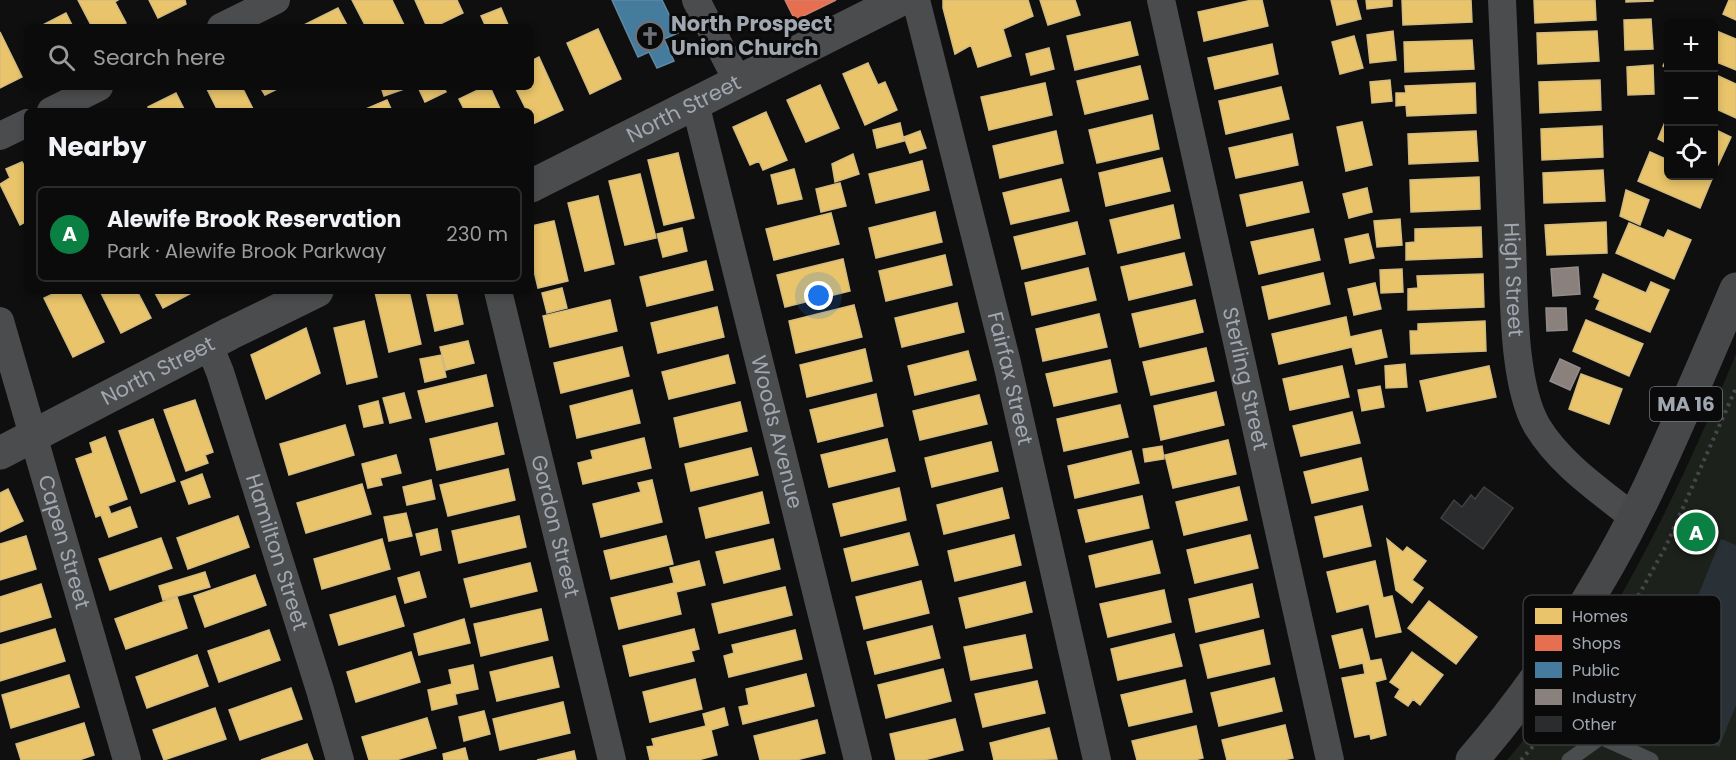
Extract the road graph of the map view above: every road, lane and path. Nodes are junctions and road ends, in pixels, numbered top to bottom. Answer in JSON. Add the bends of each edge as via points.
{"nodes":[{"id":1,"x":276,"y":0,"type":"edge"},
{"id":2,"x":696,"y":0,"type":"edge"},
{"id":3,"x":900,"y":0,"type":"edge"},
{"id":4,"x":916,"y":0,"type":"edge"},
{"id":5,"x":1161,"y":0,"type":"edge"},
{"id":6,"x":1502,"y":0,"type":"edge"},
{"id":7,"x":227,"y":24,"type":"edge"},
{"id":8,"x":738,"y":82,"type":"junction"},
{"id":9,"x":93,"y":90,"type":"edge"},
{"id":10,"x":695,"y":103,"type":"junction"},
{"id":11,"x":57,"y":108,"type":"edge"},
{"id":12,"x":24,"y":124,"type":"edge"},
{"id":13,"x":0,"y":136,"type":"edge"},
{"id":14,"x":534,"y":184,"type":"edge"},
{"id":15,"x":1736,"y":289,"type":"edge"},
{"id":16,"x":311,"y":294,"type":"edge"},
{"id":17,"x":499,"y":294,"type":"edge"},
{"id":18,"x":0,"y":321,"type":"edge"},
{"id":19,"x":209,"y":345,"type":"junction"},
{"id":20,"x":1736,"y":388,"type":"edge"},
{"id":21,"x":34,"y":436,"type":"junction"},
{"id":22,"x":0,"y":453,"type":"edge"},
{"id":23,"x":1633,"y":517,"type":"junction"},
{"id":24,"x":1589,"y":595,"type":"edge"},
{"id":25,"x":1639,"y":595,"type":"edge"},
{"id":26,"x":1523,"y":694,"type":"edge"},
{"id":27,"x":1534,"y":745,"type":"edge"},
{"id":28,"x":1590,"y":745,"type":"edge"},
{"id":29,"x":1616,"y":745,"type":"edge"},
{"id":30,"x":128,"y":760,"type":"edge"},
{"id":31,"x":340,"y":760,"type":"edge"},
{"id":32,"x":612,"y":760,"type":"edge"},
{"id":33,"x":858,"y":760,"type":"edge"},
{"id":34,"x":1097,"y":760,"type":"edge"},
{"id":35,"x":1329,"y":760,"type":"edge"},
{"id":36,"x":1472,"y":760,"type":"edge"},
{"id":37,"x":1521,"y":760,"type":"edge"},
{"id":38,"x":1569,"y":760,"type":"edge"},
{"id":39,"x":1651,"y":760,"type":"edge"}],
"edges":[{"from":1,"to":7,"type":"street"},
{"from":2,"to":8,"type":"street"},
{"from":3,"to":8,"type":"street","name":"North Street"},
{"from":4,"to":34,"type":"street","name":"Fairfax Street","via":[[1007,363]]},
{"from":5,"to":35,"type":"street","name":"Sterling Street"},
{"from":6,"to":23,"type":"street","name":"High Street","via":[[1515,305],[1524,392],[1537,426],[1553,448],[1575,472]]},
{"from":8,"to":10,"type":"street","name":"North Street"},
{"from":9,"to":11,"type":"street"},
{"from":10,"to":14,"type":"street","name":"North Street"},
{"from":10,"to":33,"type":"street","name":"Woods Avenue"},
{"from":12,"to":13,"type":"street"},
{"from":15,"to":23,"type":"main road","number":"MA 16"},
{"from":16,"to":19,"type":"street","name":"North Street"},
{"from":17,"to":32,"type":"street","name":"Gordon Street"},
{"from":18,"to":21,"type":"street","name":"Capen Street"},
{"from":19,"to":21,"type":"street","name":"North Street"},
{"from":19,"to":31,"type":"street","name":"Hamilton Street"},
{"from":20,"to":25,"type":"path","via":[[1666,546]]},
{"from":21,"to":22,"type":"street","name":"North Street"},
{"from":21,"to":30,"type":"street","name":"Capen Street"},
{"from":23,"to":24,"type":"main road","number":"MA 16"},
{"from":26,"to":36,"type":"main road","number":"MA 16"},
{"from":27,"to":37,"type":"path"},
{"from":28,"to":38,"type":"lane"},
{"from":29,"to":39,"type":"lane"}]}
